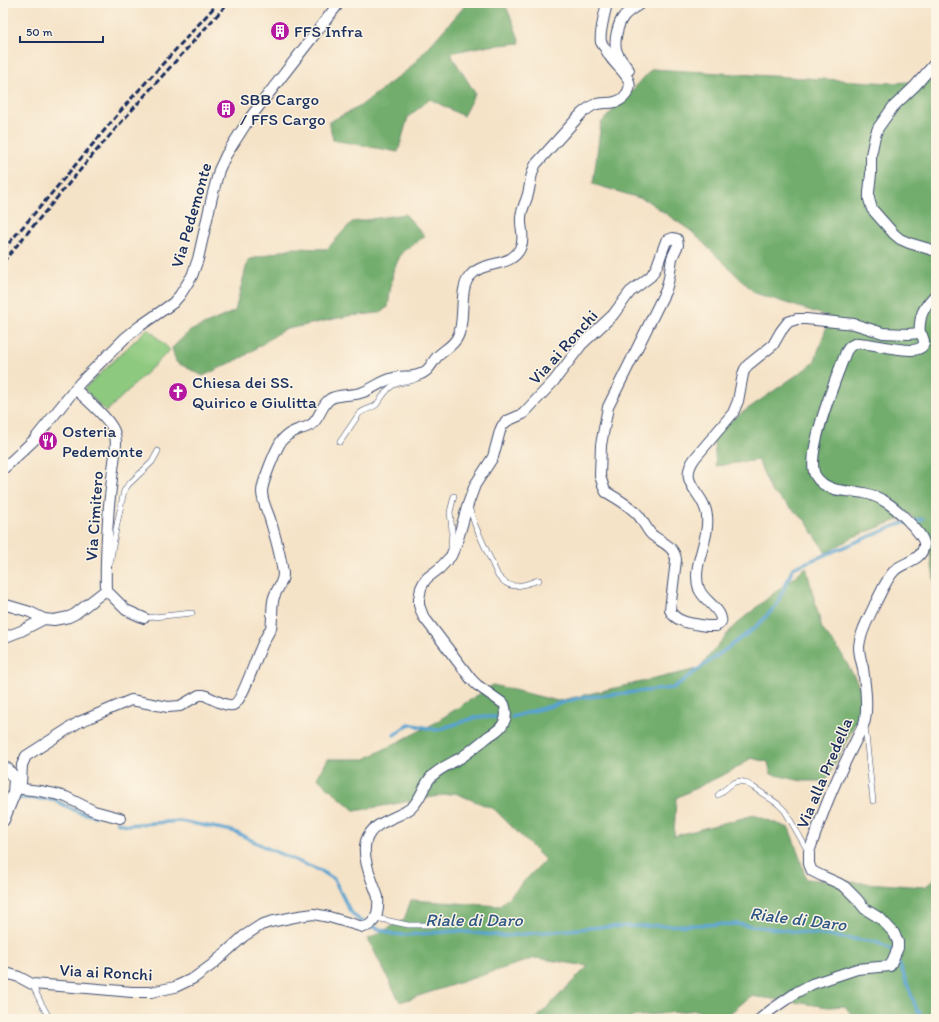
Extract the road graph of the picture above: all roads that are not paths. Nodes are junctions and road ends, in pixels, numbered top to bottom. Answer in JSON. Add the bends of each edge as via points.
{"nodes":[{"id":1,"x":340,"y":3,"type":"edge"},
{"id":2,"x":607,"y":3,"type":"edge"},
{"id":3,"x":641,"y":3,"type":"edge"},
{"id":4,"x":936,"y":62,"type":"edge"},
{"id":5,"x":630,"y":85,"type":"junction"},
{"id":6,"x":936,"y":251,"type":"edge"},
{"id":7,"x":936,"y":294,"type":"edge"},
{"id":8,"x":920,"y":334,"type":"junction"},
{"id":9,"x":418,"y":375,"type":"junction"},
{"id":10,"x":75,"y":389,"type":"junction"},
{"id":11,"x":340,"y":442,"type":"dead end"},
{"id":12,"x":158,"y":451,"type":"dead end"},
{"id":13,"x":3,"y":468,"type":"edge"},
{"id":14,"x":454,"y":496,"type":"dead end"},
{"id":15,"x":468,"y":504,"type":"junction"},
{"id":16,"x":451,"y":556,"type":"junction"},
{"id":17,"x":105,"y":573,"type":"junction"},
{"id":18,"x":539,"y":580,"type":"dead end"},
{"id":19,"x":106,"y":590,"type":"junction"},
{"id":20,"x":3,"y":604,"type":"edge"},
{"id":21,"x":192,"y":613,"type":"dead end"},
{"id":22,"x":144,"y":618,"type":"joint"},
{"id":23,"x":44,"y":619,"type":"junction"},
{"id":24,"x":3,"y":638,"type":"edge"},
{"id":25,"x":864,"y":721,"type":"junction"},
{"id":26,"x":3,"y":768,"type":"edge"},
{"id":27,"x":13,"y":792,"type":"junction"},
{"id":28,"x":718,"y":795,"type":"dead end"},
{"id":29,"x":873,"y":801,"type":"dead end"},
{"id":30,"x":120,"y":818,"type":"dead end"},
{"id":31,"x":3,"y":820,"type":"edge"},
{"id":32,"x":809,"y":852,"type":"junction"},
{"id":33,"x":372,"y":922,"type":"junction"},
{"id":34,"x":450,"y":922,"type":"dead end"},
{"id":35,"x":3,"y":972,"type":"edge"},
{"id":36,"x":32,"y":984,"type":"junction"},
{"id":37,"x":50,"y":1019,"type":"edge"},
{"id":38,"x":760,"y":1019,"type":"edge"}],
"edges":[{"from":1,"to":10,"type":"street","name":"Via Pedemonte","via":[[232,144],[219,170],[198,260],[180,295],[125,338]]},
{"from":2,"to":5,"type":"street","via":[[601,42]]},
{"from":3,"to":5,"type":"street","via":[[624,15],[616,38],[616,49],[633,75],[633,82]]},
{"from":4,"to":6,"type":"street","via":[[893,107],[878,128],[871,155],[869,199],[872,209],[900,239]]},
{"from":5,"to":9,"type":"street","via":[[627,94],[619,102],[598,104],[588,108],[536,164],[531,172],[528,194],[521,215],[522,241],[519,250],[510,259],[480,268],[470,275],[464,287],[461,330],[457,340],[427,370]]},
{"from":7,"to":8,"type":"street","name":"Via alla Predella","via":[[921,316]]},
{"from":8,"to":15,"type":"street","name":"Via ai Ronchi","via":[[883,333],[854,324],[792,320],[773,344],[745,369],[733,413],[695,458],[689,470],[691,486],[707,515],[708,523],[698,576],[703,596],[722,619],[716,626],[674,618],[670,606],[676,560],[674,552],[649,532],[634,511],[606,492],[600,476],[601,444],[608,406],[666,290],[672,258],[678,245],[675,238],[666,241],[651,276],[630,292],[613,315],[582,344],[554,381],[523,414],[502,426],[493,457],[475,486]]},
{"from":8,"to":25,"type":"street","name":"Via alla Predella","via":[[923,346],[916,350],[858,343],[848,348],[826,406],[814,449],[815,475],[823,484],[835,490],[864,493],[886,501],[913,526],[924,542],[916,558],[899,567],[888,579],[864,629],[859,648],[866,691]]},
{"from":9,"to":11,"type":"lane","via":[[416,380],[395,384],[375,406],[362,411]]},
{"from":9,"to":27,"type":"street","via":[[392,378],[366,391],[332,398],[326,402],[313,423],[287,434],[279,444],[262,492],[280,558],[282,580],[274,596],[271,628],[248,683],[236,704],[227,705],[204,695],[180,706],[168,707],[131,700],[79,722],[26,756],[22,765],[21,783]]},
{"from":10,"to":13,"type":"street","name":"Via Pedemonte","via":[[34,440]]},
{"from":10,"to":17,"type":"street","name":"Via Cimitero","via":[[111,425],[116,436]]},
{"from":12,"to":17,"type":"lane","via":[[152,462],[124,491],[109,567]]},
{"from":14,"to":16,"type":"lane","via":[[450,512]]},
{"from":15,"to":16,"type":"street","name":"Via ai Ronchi","via":[[458,542]]},
{"from":15,"to":18,"type":"lane","via":[[474,525],[501,580],[519,586]]},
{"from":16,"to":33,"type":"street","name":"Via ai Ronchi","via":[[424,582],[418,599],[421,612],[471,679],[504,704],[505,719],[502,725],[464,756],[430,777],[413,806],[380,824],[370,833],[364,848],[378,898],[378,909]]},
{"from":17,"to":19,"type":"street","name":"Via Cimitero"},
{"from":19,"to":22,"type":"street","via":[[126,610]]},
{"from":19,"to":23,"type":"street","via":[[69,617]]},
{"from":20,"to":23,"type":"street"},
{"from":21,"to":22,"type":"lane"},
{"from":23,"to":24,"type":"street"},
{"from":25,"to":29,"type":"lane"},
{"from":25,"to":32,"type":"street","name":"Via alla Predella","via":[[827,801]]},
{"from":26,"to":27,"type":"street","via":[[15,779]]},
{"from":27,"to":30,"type":"street","via":[[40,791],[55,794],[94,811]]},
{"from":27,"to":31,"type":"street"},
{"from":28,"to":32,"type":"lane","via":[[739,781],[753,787],[785,811]]},
{"from":32,"to":38,"type":"street","name":"Via alla Predella","via":[[812,871],[838,882],[865,910],[881,919],[894,933],[898,948],[890,966],[857,969],[812,984],[786,999]]},
{"from":33,"to":34,"type":"lane","via":[[408,925]]},
{"from":33,"to":36,"type":"street","name":"Via ai Ronchi","via":[[358,927],[314,914],[270,922],[244,936],[194,978],[162,990],[132,992]]},
{"from":35,"to":36,"type":"street","name":"Via ai Ronchi"},
{"from":36,"to":37,"type":"lane"}]}
